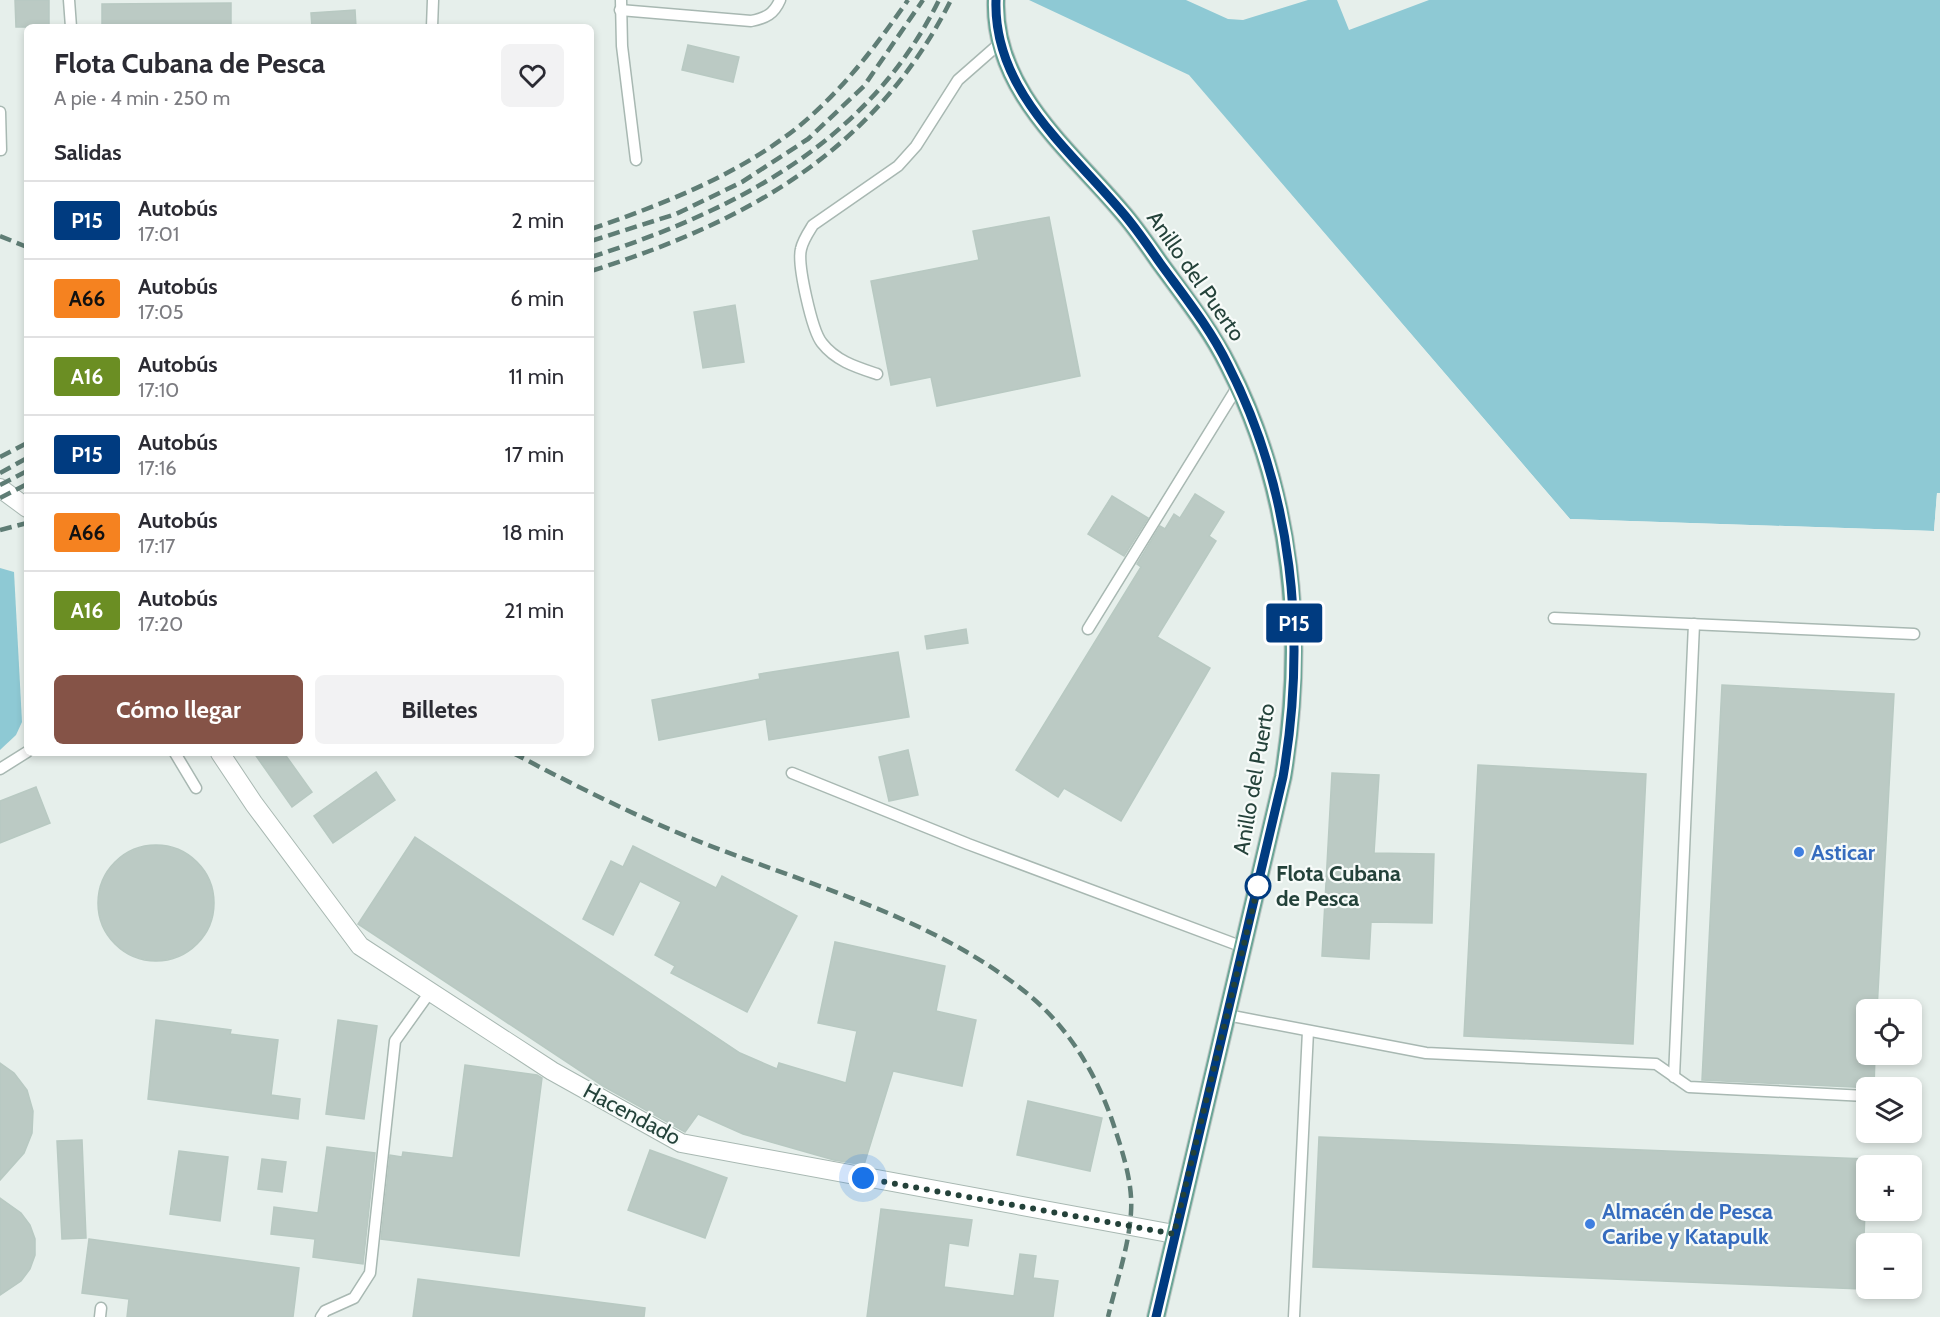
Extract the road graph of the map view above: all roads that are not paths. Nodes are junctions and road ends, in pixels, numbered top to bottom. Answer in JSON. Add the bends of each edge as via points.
{"nodes":[{"id":1,"x":69,"y":0,"type":"edge"},
{"id":2,"x":433,"y":0,"type":"edge"},
{"id":3,"x":780,"y":0,"type":"edge"},
{"id":4,"x":996,"y":0,"type":"edge"},
{"id":5,"x":620,"y":5,"type":"edge"},
{"id":6,"x":70,"y":24,"type":"edge"},
{"id":7,"x":432,"y":24,"type":"edge"},
{"id":8,"x":999,"y":44,"type":"junction"},
{"id":9,"x":0,"y":112,"type":"edge"},
{"id":10,"x":1,"y":150,"type":"edge"},
{"id":11,"x":636,"y":160,"type":"dead end"},
{"id":12,"x":877,"y":374,"type":"dead end"},
{"id":13,"x":1238,"y":386,"type":"junction"},
{"id":14,"x":0,"y":488,"type":"edge"},
{"id":15,"x":24,"y":506,"type":"edge"},
{"id":16,"x":1554,"y":618,"type":"dead end"},
{"id":17,"x":1694,"y":624,"type":"junction"},
{"id":18,"x":1089,"y":628,"type":"dead end"},
{"id":19,"x":1914,"y":634,"type":"dead end"},
{"id":20,"x":24,"y":754,"type":"edge"},
{"id":21,"x":178,"y":756,"type":"edge"},
{"id":22,"x":222,"y":756,"type":"edge"},
{"id":23,"x":0,"y":769,"type":"edge"},
{"id":24,"x":792,"y":773,"type":"dead end"},
{"id":25,"x":196,"y":788,"type":"dead end"},
{"id":26,"x":1243,"y":947,"type":"junction"},
{"id":27,"x":430,"y":992,"type":"junction"},
{"id":28,"x":1227,"y":1015,"type":"junction"},
{"id":29,"x":1308,"y":1031,"type":"junction"},
{"id":30,"x":1674,"y":1077,"type":"junction"},
{"id":31,"x":1856,"y":1095,"type":"edge"},
{"id":32,"x":1174,"y":1234,"type":"junction"},
{"id":33,"x":321,"y":1317,"type":"edge"},
{"id":34,"x":1156,"y":1317,"type":"edge"},
{"id":35,"x":1294,"y":1317,"type":"edge"}],
"edges":[{"from":1,"to":6,"type":"lane"},
{"from":2,"to":7,"type":"lane"},
{"from":3,"to":5,"type":"lane","via":[[775,11],[751,21]]},
{"from":4,"to":8,"type":"main road","name":"Anillo del Puerto"},
{"from":5,"to":11,"type":"lane"},
{"from":8,"to":12,"type":"lane","via":[[958,80],[916,146],[898,166],[813,225],[805,237],[800,252],[802,270],[820,342],[848,364]]},
{"from":8,"to":13,"type":"main road","name":"Anillo del Puerto","via":[[1015,84],[1070,156],[1123,213],[1198,315]]},
{"from":9,"to":10,"type":"lane"},
{"from":13,"to":18,"type":"lane"},
{"from":13,"to":26,"type":"main road","name":"Anillo del Puerto","via":[[1273,478],[1286,539],[1294,619],[1291,732]]},
{"from":14,"to":15,"type":"street"},
{"from":16,"to":17,"type":"lane"},
{"from":17,"to":19,"type":"lane"},
{"from":17,"to":30,"type":"lane"},
{"from":20,"to":23,"type":"lane"},
{"from":21,"to":25,"type":"lane"},
{"from":22,"to":27,"type":"street","name":"Hacendado","via":[[360,946]]},
{"from":24,"to":26,"type":"lane"},
{"from":26,"to":28,"type":"main road","name":"Anillo del Puerto"},
{"from":27,"to":32,"type":"street","name":"Hacendado","via":[[552,1071],[681,1143]]},
{"from":27,"to":33,"type":"lane","via":[[395,1041],[370,1273],[354,1298]]},
{"from":28,"to":29,"type":"lane"},
{"from":28,"to":32,"type":"main road","name":"Anillo del Puerto"},
{"from":29,"to":30,"type":"lane","via":[[1426,1053],[1656,1065]]},
{"from":29,"to":35,"type":"lane"},
{"from":30,"to":31,"type":"lane","via":[[1689,1087]]},
{"from":32,"to":34,"type":"main road","name":"Anillo del Puerto"}]}
